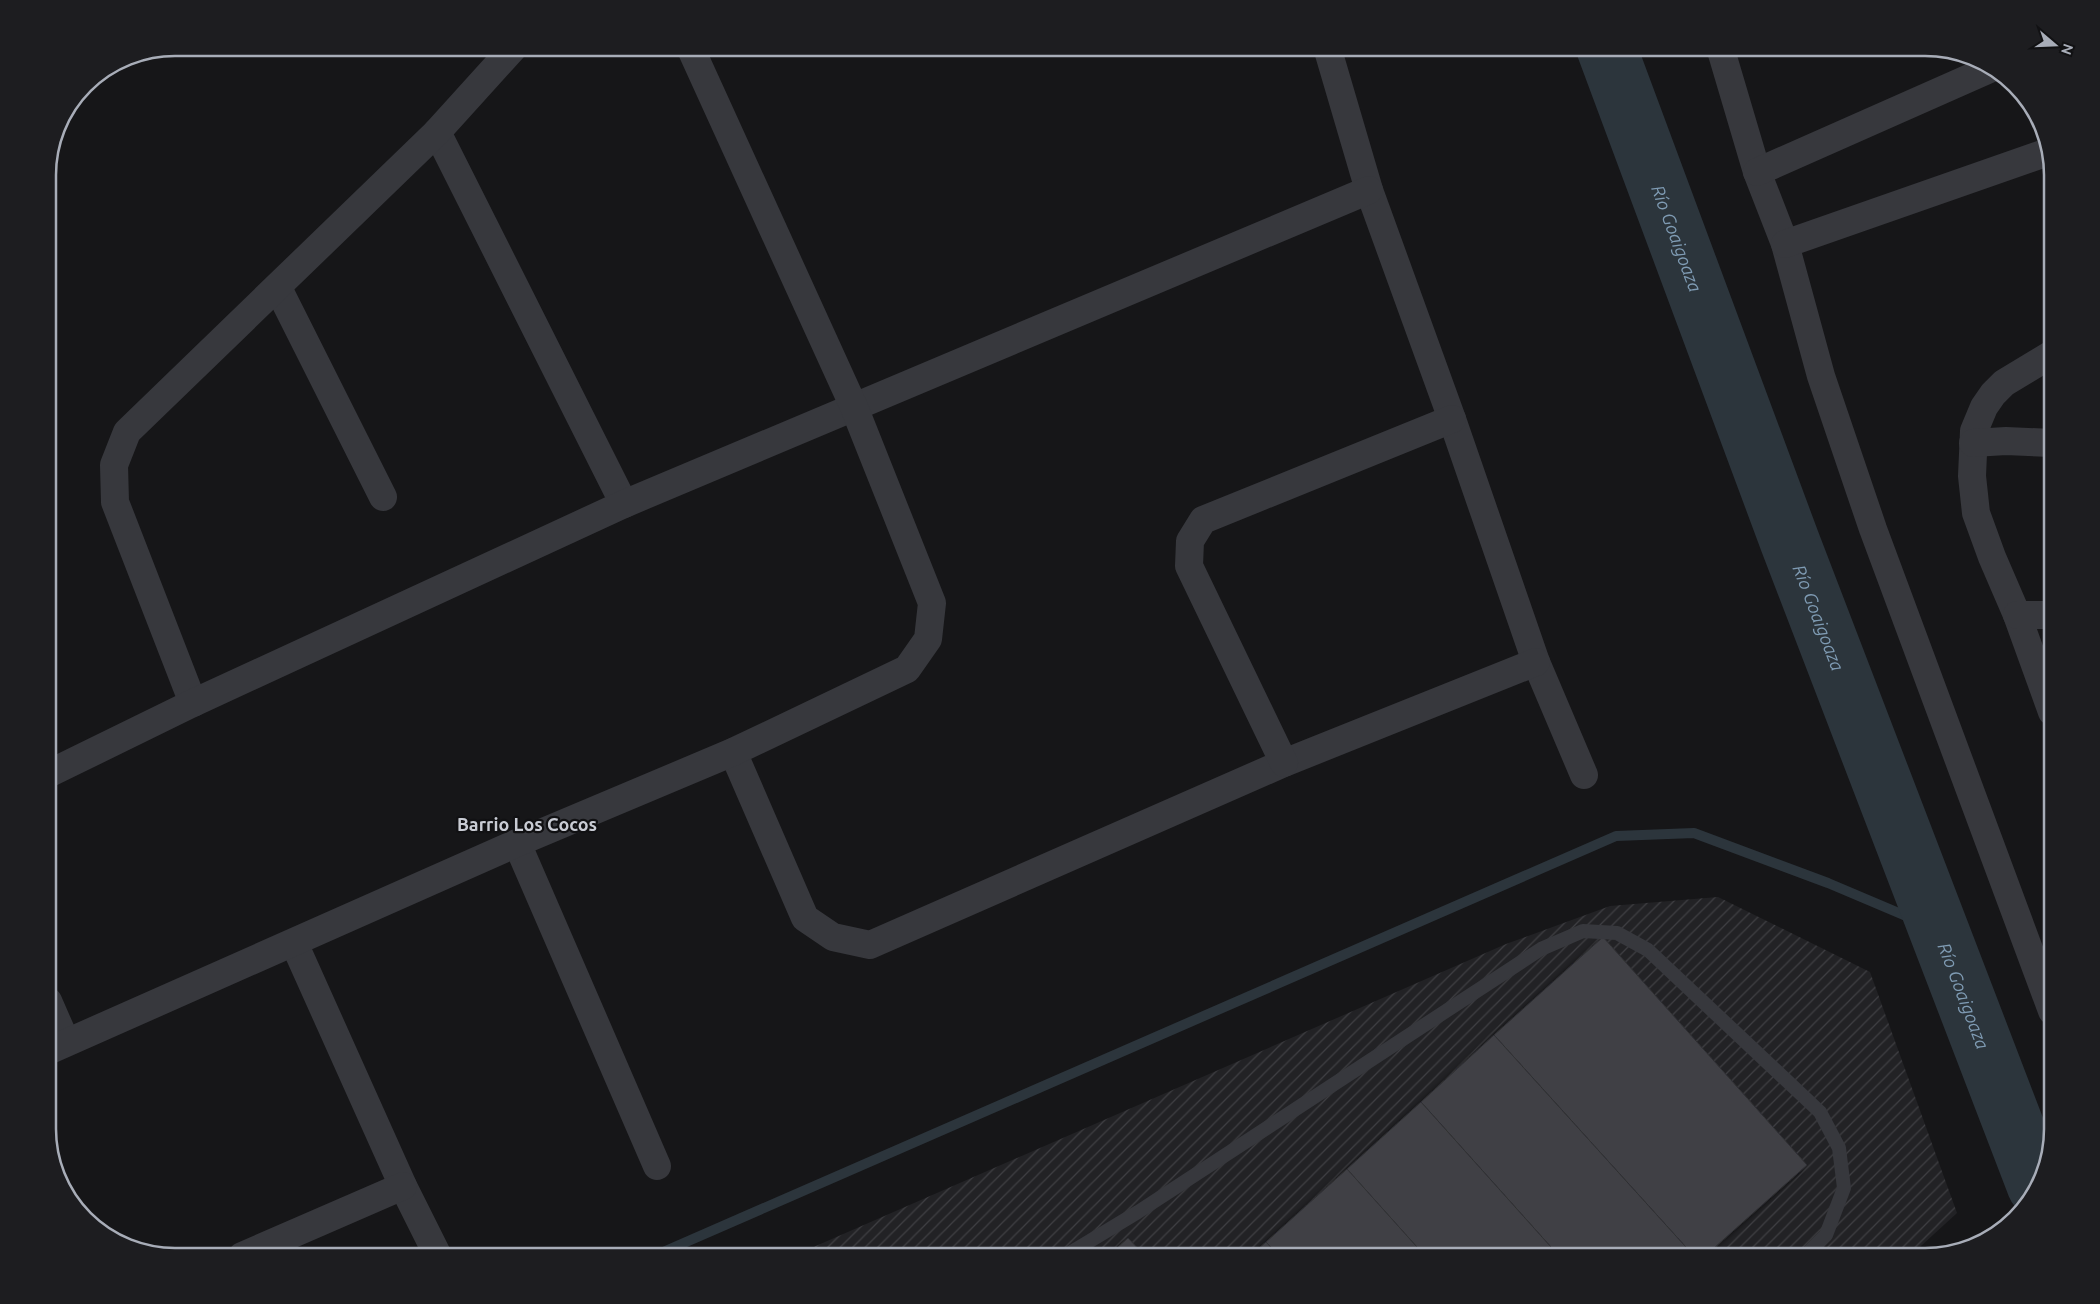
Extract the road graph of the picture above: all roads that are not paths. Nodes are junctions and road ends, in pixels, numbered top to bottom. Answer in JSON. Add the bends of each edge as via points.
{"nodes":[{"id":1,"x":507,"y":56,"type":"edge"},
{"id":2,"x":694,"y":56,"type":"edge"},
{"id":3,"x":1329,"y":56,"type":"edge"},
{"id":4,"x":1722,"y":56,"type":"edge"},
{"id":5,"x":1984,"y":72,"type":"edge"},
{"id":6,"x":437,"y":132,"type":"junction"},
{"id":7,"x":2042,"y":154,"type":"edge"},
{"id":8,"x":1757,"y":172,"type":"junction"},
{"id":9,"x":1369,"y":190,"type":"junction"},
{"id":10,"x":1784,"y":244,"type":"junction"},
{"id":11,"x":278,"y":288,"type":"junction"},
{"id":12,"x":2043,"y":359,"type":"edge"},
{"id":13,"x":854,"y":407,"type":"junction"},
{"id":14,"x":1452,"y":419,"type":"junction"},
{"id":15,"x":1973,"y":443,"type":"junction"},
{"id":16,"x":2043,"y":443,"type":"edge"},
{"id":17,"x":383,"y":497,"type":"dead end"},
{"id":18,"x":624,"y":504,"type":"junction"},
{"id":19,"x":2017,"y":615,"type":"junction"},
{"id":20,"x":2043,"y":615,"type":"edge"},
{"id":21,"x":1536,"y":662,"type":"junction"},
{"id":22,"x":2044,"y":689,"type":"edge"},
{"id":23,"x":193,"y":703,"type":"junction"},
{"id":24,"x":733,"y":752,"type":"junction"},
{"id":25,"x":1284,"y":763,"type":"junction"},
{"id":26,"x":57,"y":770,"type":"edge"},
{"id":27,"x":1584,"y":775,"type":"dead end"},
{"id":28,"x":517,"y":843,"type":"junction"},
{"id":29,"x":294,"y":943,"type":"junction"},
{"id":30,"x":2044,"y":989,"type":"edge"},
{"id":31,"x":57,"y":1046,"type":"edge"},
{"id":32,"x":657,"y":1166,"type":"dead end"},
{"id":33,"x":403,"y":1186,"type":"junction"},
{"id":34,"x":260,"y":1248,"type":"edge"},
{"id":35,"x":434,"y":1248,"type":"edge"},
{"id":36,"x":1078,"y":1248,"type":"edge"},
{"id":37,"x":1813,"y":1248,"type":"edge"}],
"edges":[{"from":1,"to":6,"type":"street"},
{"from":2,"to":13,"type":"street"},
{"from":3,"to":9,"type":"street"},
{"from":4,"to":8,"type":"street"},
{"from":5,"to":8,"type":"street"},
{"from":6,"to":11,"type":"street"},
{"from":6,"to":18,"type":"street"},
{"from":7,"to":10,"type":"street"},
{"from":8,"to":10,"type":"street"},
{"from":9,"to":13,"type":"street"},
{"from":9,"to":14,"type":"street"},
{"from":10,"to":30,"type":"street","via":[[1821,376],[1873,529]]},
{"from":11,"to":17,"type":"street"},
{"from":11,"to":23,"type":"street","via":[[128,432],[114,465],[115,502]]},
{"from":12,"to":15,"type":"street","via":[[2004,383],[1993,394],[1978,419]]},
{"from":13,"to":18,"type":"street"},
{"from":13,"to":24,"type":"street","via":[[932,604],[928,639],[907,668]]},
{"from":14,"to":21,"type":"street"},
{"from":14,"to":25,"type":"street","via":[[1202,520],[1190,541],[1189,566]]},
{"from":15,"to":16,"type":"street"},
{"from":15,"to":19,"type":"street","via":[[1976,513]]},
{"from":18,"to":23,"type":"street"},
{"from":19,"to":20,"type":"street"},
{"from":19,"to":22,"type":"street"},
{"from":21,"to":25,"type":"street"},
{"from":21,"to":27,"type":"street"},
{"from":23,"to":26,"type":"street"},
{"from":24,"to":25,"type":"street","via":[[805,918],[833,937],[870,945]]},
{"from":24,"to":28,"type":"street"},
{"from":28,"to":29,"type":"street"},
{"from":28,"to":32,"type":"street"},
{"from":29,"to":31,"type":"street"},
{"from":29,"to":33,"type":"street"},
{"from":33,"to":34,"type":"street"},
{"from":33,"to":35,"type":"street"},
{"from":36,"to":37,"type":"lane","via":[[1541,949],[1583,931],[1617,933],[1648,950],[1820,1112],[1839,1148],[1844,1188],[1826,1235]]}]}
